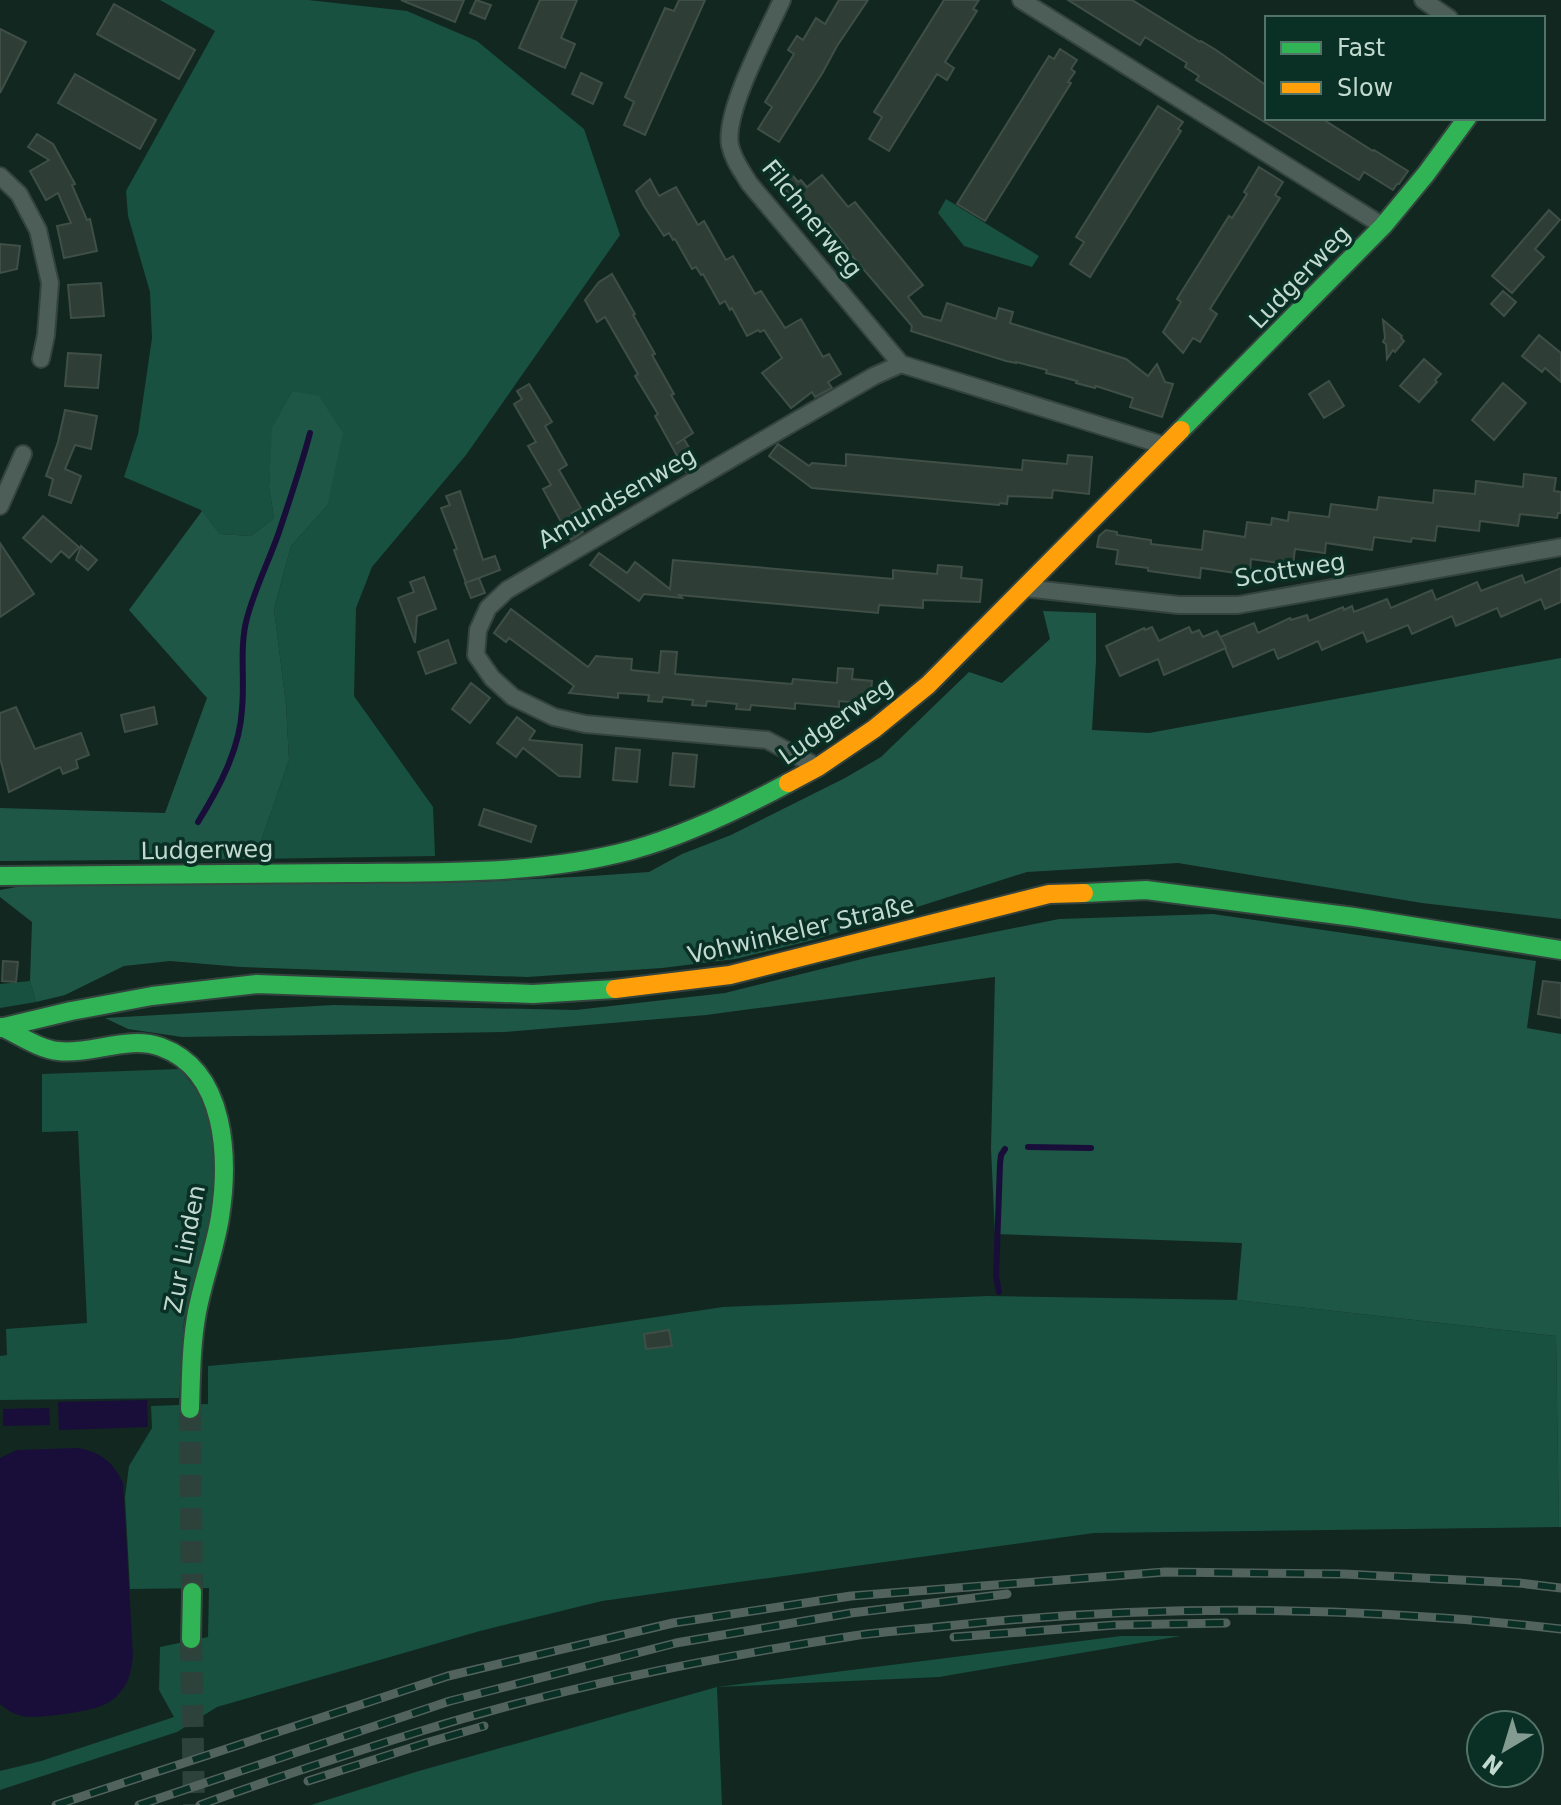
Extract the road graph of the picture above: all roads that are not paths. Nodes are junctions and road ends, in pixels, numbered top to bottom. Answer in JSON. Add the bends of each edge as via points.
{"nodes":[{"id":1,"x":782,"y":0,"type":"edge"},
{"id":2,"x":1021,"y":0,"type":"edge"},
{"id":3,"x":1423,"y":0,"type":"edge"},
{"id":4,"x":1446,"y":16,"type":"edge"},
{"id":5,"x":1466,"y":120,"type":"edge"},
{"id":6,"x":0,"y":176,"type":"edge"},
{"id":7,"x":1383,"y":226,"type":"junction"},
{"id":8,"x":41,"y":359,"type":"dead end"},
{"id":9,"x":901,"y":364,"type":"junction"},
{"id":10,"x":1166,"y":446,"type":"junction"},
{"id":11,"x":23,"y":454,"type":"dead end"},
{"id":12,"x":0,"y":506,"type":"edge"},
{"id":13,"x":1561,"y":547,"type":"edge"},
{"id":14,"x":1024,"y":588,"type":"junction"},
{"id":15,"x":818,"y":767,"type":"junction"},
{"id":16,"x":0,"y":876,"type":"edge"},
{"id":17,"x":1561,"y":950,"type":"edge"},
{"id":18,"x":1,"y":1027,"type":"edge"},
{"id":19,"x":190,"y":1409,"type":"tunnel mouth"},
{"id":20,"x":192,"y":1592,"type":"tunnel mouth"},
{"id":21,"x":191,"y":1639,"type":"tunnel mouth"}],
"edges":[{"from":1,"to":9,"type":"street","name":"Filchnerweg","via":[[735,109],[730,132],[735,161]]},
{"from":2,"to":7,"type":"street"},
{"from":3,"to":4,"type":"street"},
{"from":5,"to":7,"type":"street","name":"Ludgerweg"},
{"from":6,"to":8,"type":"street","via":[[19,194],[38,230],[50,283]]},
{"from":7,"to":10,"type":"street","name":"Ludgerweg"},
{"from":9,"to":10,"type":"street"},
{"from":9,"to":15,"type":"street","name":"Amundsenweg","via":[[507,590],[488,608],[478,630],[476,655],[492,678],[513,697],[554,717],[767,740]]},
{"from":10,"to":14,"type":"street","name":"Ludgerweg"},
{"from":11,"to":12,"type":"street"},
{"from":13,"to":14,"type":"street","name":"Scottweg","via":[[1238,605],[1179,605]]},
{"from":14,"to":15,"type":"street","name":"Ludgerweg","via":[[928,685]]},
{"from":15,"to":16,"type":"street","name":"Ludgerweg","via":[[741,809],[673,836],[555,864],[497,871]]},
{"from":17,"to":18,"type":"street","name":"Vohwinkeler Straße","via":[[1146,890],[1097,891],[1049,894],[730,975],[634,988],[533,994],[257,984],[152,996]]},
{"from":18,"to":19,"type":"street","name":"Zur Linden","via":[[56,1051],[158,1046],[189,1064],[215,1102],[222,1142],[220,1216],[197,1307]]},
{"from":20,"to":21,"type":"street"}]}
